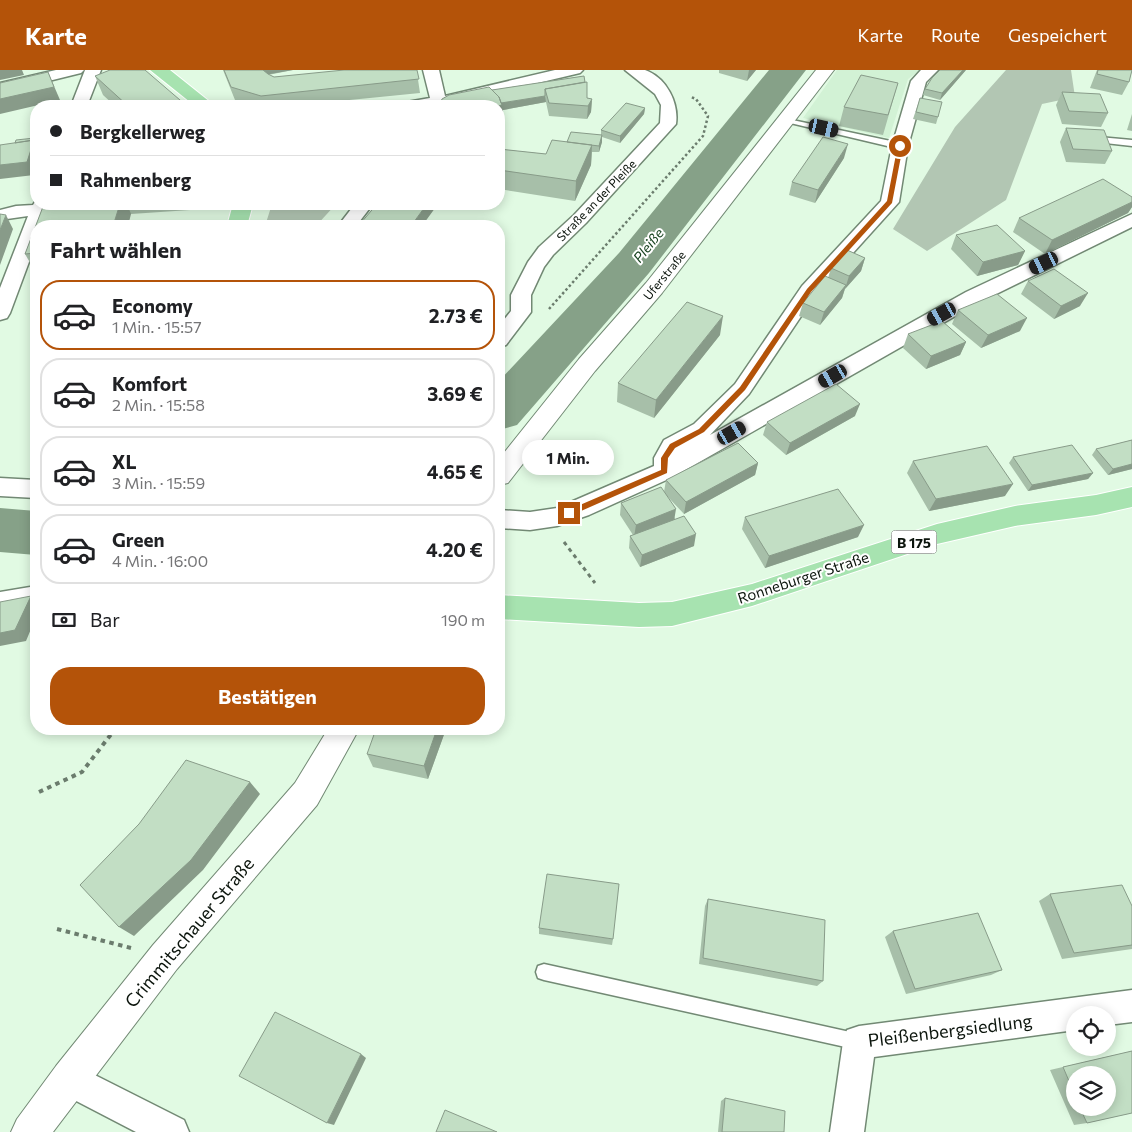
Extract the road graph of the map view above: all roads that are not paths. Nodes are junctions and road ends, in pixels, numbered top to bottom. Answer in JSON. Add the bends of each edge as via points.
{"nodes":[{"id":1,"x":76,"y":70,"type":"edge"},
{"id":2,"x":93,"y":70,"type":"edge"},
{"id":3,"x":159,"y":70,"type":"edge"},
{"id":4,"x":432,"y":70,"type":"edge"},
{"id":5,"x":575,"y":70,"type":"edge"},
{"id":6,"x":633,"y":70,"type":"edge"},
{"id":7,"x":825,"y":70,"type":"edge"},
{"id":8,"x":930,"y":70,"type":"edge"},
{"id":9,"x":0,"y":88,"type":"edge"},
{"id":10,"x":81,"y":100,"type":"edge"},
{"id":11,"x":198,"y":100,"type":"edge"},
{"id":12,"x":439,"y":100,"type":"edge"},
{"id":13,"x":448,"y":100,"type":"edge"},
{"id":14,"x":786,"y":120,"type":"junction"},
{"id":15,"x":1099,"y":140,"type":"edge"},
{"id":16,"x":1132,"y":143,"type":"edge"},
{"id":17,"x":900,"y":146,"type":"junction"},
{"id":18,"x":30,"y":209,"type":"edge"},
{"id":19,"x":359,"y":210,"type":"edge"},
{"id":20,"x":0,"y":215,"type":"edge"},
{"id":21,"x":352,"y":220,"type":"edge"},
{"id":22,"x":1132,"y":220,"type":"edge"},
{"id":23,"x":30,"y":235,"type":"edge"},
{"id":24,"x":0,"y":313,"type":"edge"},
{"id":25,"x":505,"y":333,"type":"edge"},
{"id":26,"x":505,"y":468,"type":"edge"},
{"id":27,"x":665,"y":471,"type":"junction"},
{"id":28,"x":0,"y":487,"type":"edge"},
{"id":29,"x":30,"y":489,"type":"edge"},
{"id":30,"x":1132,"y":497,"type":"edge"},
{"id":31,"x":505,"y":519,"type":"edge"},
{"id":32,"x":30,"y":597,"type":"edge"},
{"id":33,"x":0,"y":604,"type":"edge"},
{"id":34,"x":505,"y":607,"type":"edge"},
{"id":35,"x":340,"y":735,"type":"edge"},
{"id":36,"x":544,"y":972,"type":"dead end"},
{"id":37,"x":1132,"y":1006,"type":"edge"},
{"id":38,"x":859,"y":1042,"type":"junction"},
{"id":39,"x":69,"y":1079,"type":"junction"},
{"id":40,"x":30,"y":1132,"type":"edge"},
{"id":41,"x":172,"y":1132,"type":"edge"},
{"id":42,"x":846,"y":1132,"type":"edge"}],
"edges":[{"from":1,"to":9,"type":"street"},
{"from":2,"to":10,"type":"street"},
{"from":3,"to":11,"type":"main road"},
{"from":4,"to":12,"type":"street"},
{"from":5,"to":13,"type":"street"},
{"from":6,"to":25,"type":"street","name":"Straße an der Pleiße","via":[[651,80],[668,101],[671,112],[668,124],[546,251],[521,294],[522,312]]},
{"from":7,"to":14,"type":"street","name":"Uferstraße"},
{"from":8,"to":17,"type":"street","via":[[918,81]]},
{"from":14,"to":17,"type":"lane"},
{"from":14,"to":26,"type":"street","name":"Uferstraße","via":[[654,288]]},
{"from":15,"to":16,"type":"lane"},
{"from":17,"to":27,"type":"street","via":[[890,202],[809,290],[742,389],[702,430],[672,446],[665,458]]},
{"from":18,"to":20,"type":"street"},
{"from":19,"to":21,"type":"street"},
{"from":22,"to":27,"type":"street","via":[[973,297]]},
{"from":23,"to":24,"type":"street"},
{"from":27,"to":31,"type":"street","via":[[557,517],[530,521]]},
{"from":28,"to":29,"type":"street"},
{"from":30,"to":34,"type":"main road","name":"Ronneburger Straße","number":"B 175","via":[[1015,516],[937,534],[752,595],[672,614]]},
{"from":32,"to":33,"type":"street"},
{"from":35,"to":39,"type":"street","name":"Crimmitschauer Straße","via":[[306,794],[165,957]]},
{"from":36,"to":38,"type":"lane"},
{"from":37,"to":38,"type":"street","name":"Pleißenbergsiedlung"},
{"from":38,"to":42,"type":"street","name":"Pleißenbergsiedlung"},
{"from":39,"to":40,"type":"street","name":"Crimmitschauer Straße"},
{"from":39,"to":41,"type":"street"}]}
